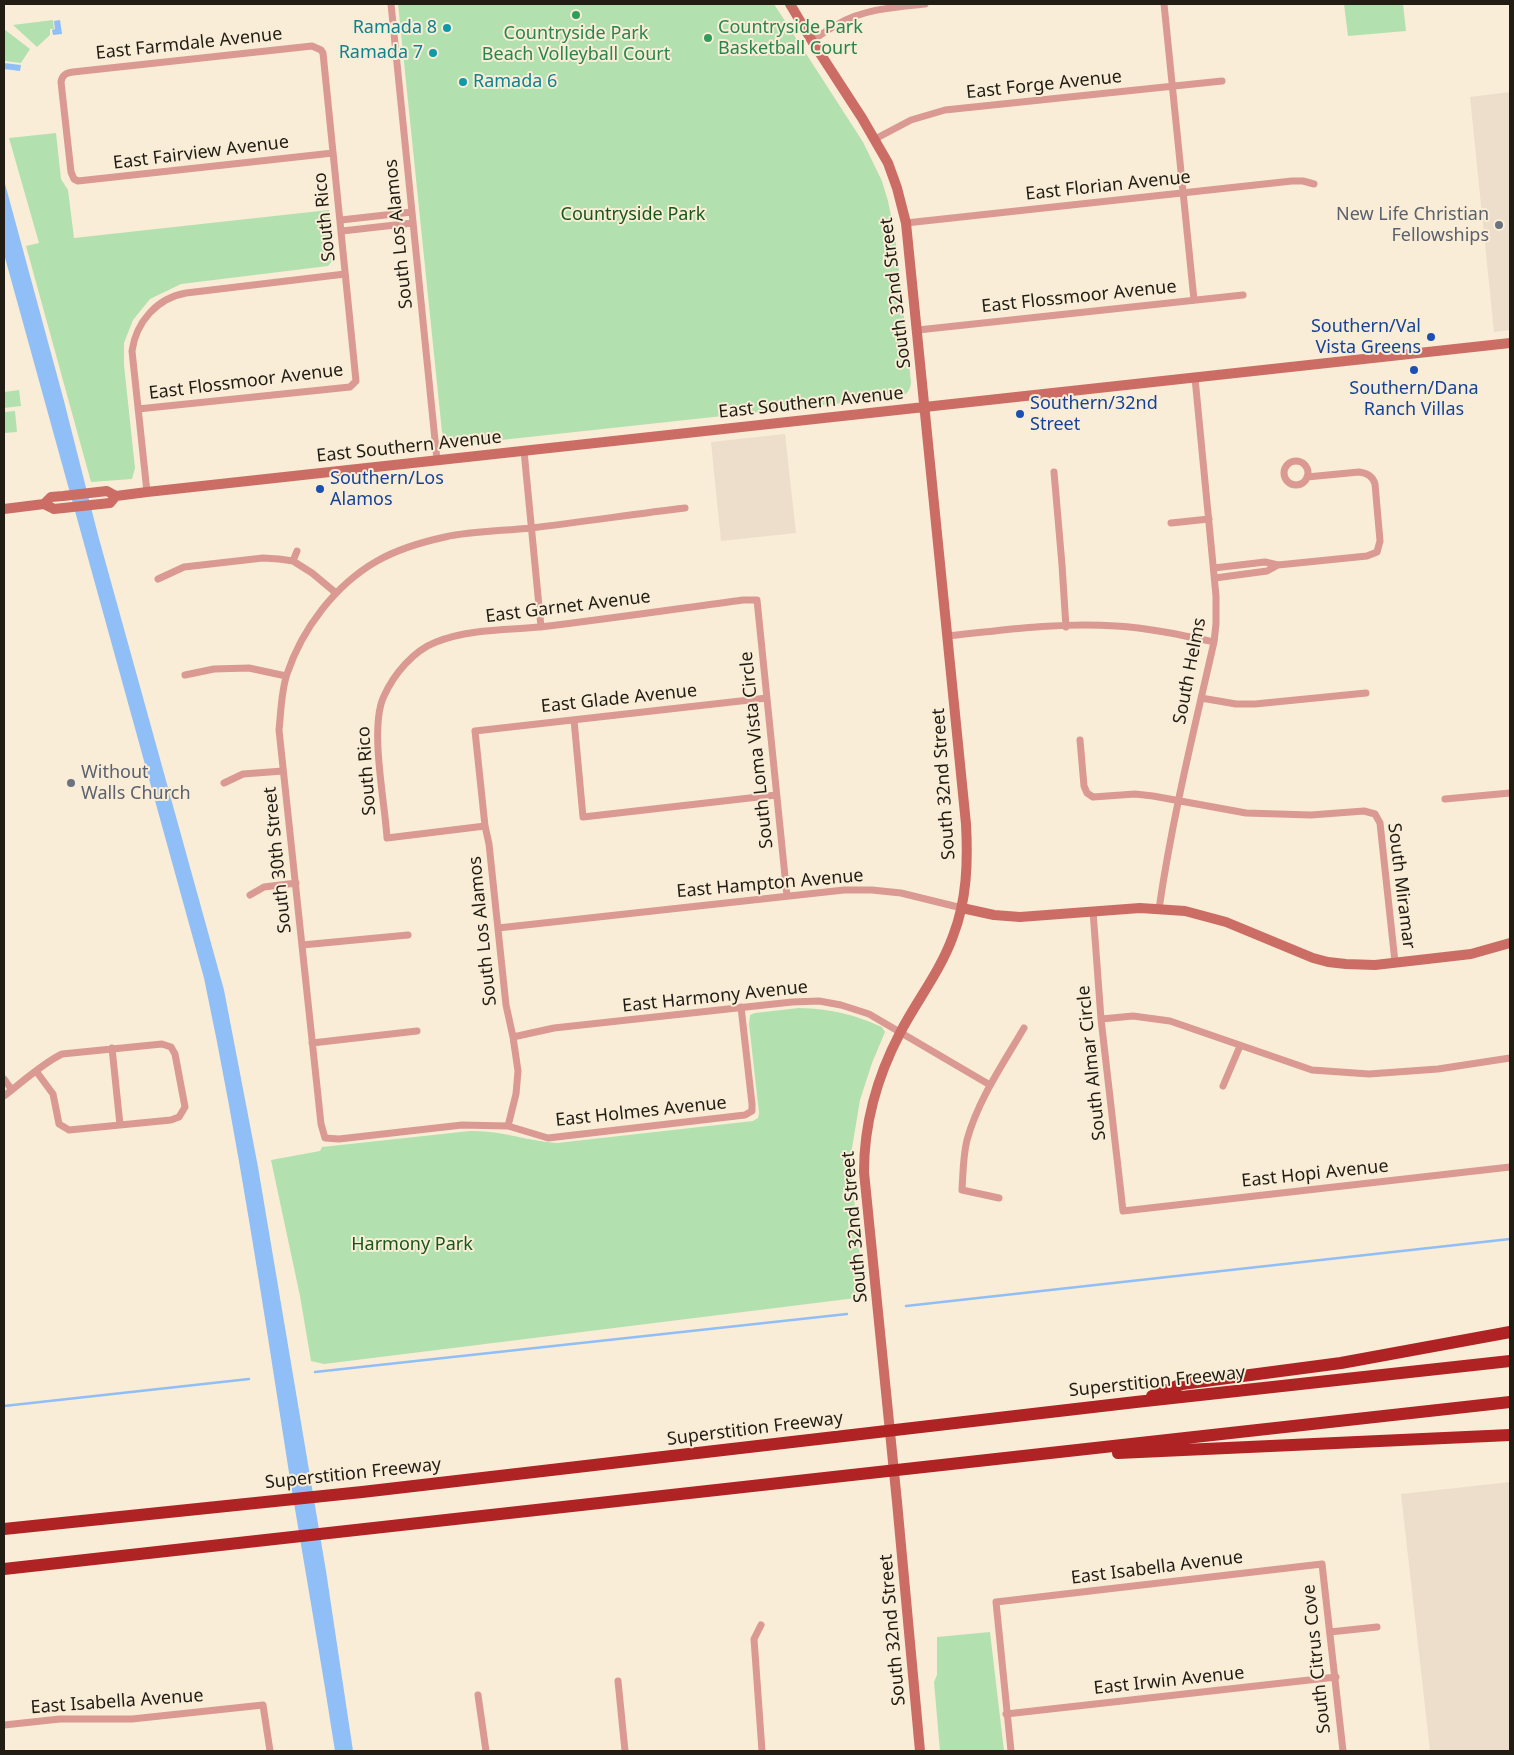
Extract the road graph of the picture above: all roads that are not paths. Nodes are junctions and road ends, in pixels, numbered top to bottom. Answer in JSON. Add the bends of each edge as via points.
{"nodes":[{"id":1,"x":391,"y":4,"type":"edge"},
{"id":2,"x":790,"y":4,"type":"edge"},
{"id":3,"x":925,"y":4,"type":"edge"},
{"id":4,"x":1164,"y":4,"type":"edge"},
{"id":5,"x":812,"y":41,"type":"junction"},
{"id":6,"x":321,"y":50,"type":"joint"},
{"id":7,"x":1222,"y":81,"type":"dead end"},
{"id":8,"x":1172,"y":86,"type":"junction"},
{"id":9,"x":874,"y":139,"type":"junction"},
{"id":10,"x":333,"y":153,"type":"junction"},
{"id":11,"x":74,"y":179,"type":"joint"},
{"id":12,"x":1314,"y":184,"type":"dead end"},
{"id":13,"x":1184,"y":193,"type":"junction"},
{"id":14,"x":412,"y":212,"type":"junction"},
{"id":15,"x":340,"y":220,"type":"junction"},
{"id":16,"x":413,"y":223,"type":"junction"},
{"id":17,"x":906,"y":223,"type":"junction"},
{"id":18,"x":342,"y":231,"type":"junction"},
{"id":19,"x":346,"y":274,"type":"junction"},
{"id":20,"x":1243,"y":295,"type":"dead end"},
{"id":21,"x":1194,"y":300,"type":"junction"},
{"id":22,"x":918,"y":330,"type":"junction"},
{"id":23,"x":1510,"y":344,"type":"edge"},
{"id":24,"x":1195,"y":378,"type":"junction"},
{"id":25,"x":356,"y":381,"type":"joint"},
{"id":26,"x":925,"y":407,"type":"junction"},
{"id":27,"x":138,"y":409,"type":"junction"},
{"id":28,"x":524,"y":451,"type":"junction"},
{"id":29,"x":437,"y":460,"type":"junction"},
{"id":30,"x":1054,"y":472,"type":"dead end"},
{"id":31,"x":1307,"y":477,"type":"dead end"},
{"id":32,"x":147,"y":492,"type":"junction"},
{"id":33,"x":116,"y":496,"type":"junction"},
{"id":34,"x":44,"y":504,"type":"junction"},
{"id":35,"x":685,"y":508,"type":"dead end"},
{"id":36,"x":4,"y":509,"type":"edge"},
{"id":37,"x":1209,"y":519,"type":"junction"},
{"id":38,"x":1171,"y":523,"type":"dead end"},
{"id":39,"x":531,"y":528,"type":"junction"},
{"id":40,"x":297,"y":551,"type":"dead end"},
{"id":41,"x":293,"y":561,"type":"junction"},
{"id":42,"x":1278,"y":565,"type":"junction"},
{"id":43,"x":1214,"y":568,"type":"junction"},
{"id":44,"x":1214,"y":578,"type":"junction"},
{"id":45,"x":158,"y":579,"type":"dead end"},
{"id":46,"x":336,"y":593,"type":"junction"},
{"id":47,"x":757,"y":600,"type":"joint"},
{"id":48,"x":541,"y":626,"type":"junction"},
{"id":49,"x":1066,"y":627,"type":"junction"},
{"id":50,"x":948,"y":636,"type":"junction"},
{"id":51,"x":1214,"y":642,"type":"junction"},
{"id":52,"x":185,"y":675,"type":"dead end"},
{"id":53,"x":286,"y":676,"type":"junction"},
{"id":54,"x":396,"y":676,"type":"joint"},
{"id":55,"x":1366,"y":692,"type":"dead end"},
{"id":56,"x":767,"y":698,"type":"junction"},
{"id":57,"x":1201,"y":698,"type":"junction"},
{"id":58,"x":574,"y":720,"type":"junction"},
{"id":59,"x":475,"y":731,"type":"joint"},
{"id":60,"x":1080,"y":740,"type":"dead end"},
{"id":61,"x":283,"y":771,"type":"junction"},
{"id":62,"x":224,"y":783,"type":"dead end"},
{"id":63,"x":1510,"y":793,"type":"edge"},
{"id":64,"x":776,"y":795,"type":"junction"},
{"id":65,"x":1445,"y":799,"type":"dead end"},
{"id":66,"x":1179,"y":800,"type":"junction"},
{"id":67,"x":485,"y":826,"type":"junction"},
{"id":68,"x":296,"y":883,"type":"junction"},
{"id":69,"x":250,"y":895,"type":"dead end"},
{"id":70,"x":787,"y":896,"type":"junction"},
{"id":71,"x":962,"y":908,"type":"junction"},
{"id":72,"x":1159,"y":908,"type":"junction"},
{"id":73,"x":1092,"y":911,"type":"junction"},
{"id":74,"x":498,"y":928,"type":"junction"},
{"id":75,"x":408,"y":935,"type":"dead end"},
{"id":76,"x":1510,"y":943,"type":"edge"},
{"id":77,"x":302,"y":945,"type":"junction"},
{"id":78,"x":1395,"y":962,"type":"junction"},
{"id":79,"x":741,"y":1007,"type":"junction"},
{"id":80,"x":1101,"y":1019,"type":"junction"},
{"id":81,"x":1024,"y":1028,"type":"dead end"},
{"id":82,"x":417,"y":1031,"type":"dead end"},
{"id":83,"x":901,"y":1032,"type":"junction"},
{"id":84,"x":513,"y":1038,"type":"junction"},
{"id":85,"x":312,"y":1043,"type":"junction"},
{"id":86,"x":1240,"y":1046,"type":"junction"},
{"id":87,"x":112,"y":1048,"type":"junction"},
{"id":88,"x":1510,"y":1058,"type":"edge"},
{"id":89,"x":36,"y":1071,"type":"junction"},
{"id":90,"x":4,"y":1079,"type":"edge"},
{"id":91,"x":990,"y":1085,"type":"junction"},
{"id":92,"x":1223,"y":1086,"type":"dead end"},
{"id":93,"x":12,"y":1090,"type":"junction"},
{"id":94,"x":4,"y":1096,"type":"edge"},
{"id":95,"x":120,"y":1126,"type":"junction"},
{"id":96,"x":508,"y":1126,"type":"junction"},
{"id":97,"x":325,"y":1138,"type":"joint"},
{"id":98,"x":1510,"y":1167,"type":"edge"},
{"id":99,"x":999,"y":1198,"type":"dead end"},
{"id":100,"x":1123,"y":1211,"type":"joint"},
{"id":101,"x":1510,"y":1332,"type":"edge"},
{"id":102,"x":1510,"y":1361,"type":"edge"},
{"id":103,"x":1136,"y":1402,"type":"junction"},
{"id":104,"x":1510,"y":1402,"type":"edge"},
{"id":105,"x":1510,"y":1435,"type":"edge"},
{"id":106,"x":1000,"y":1459,"type":"junction"},
{"id":107,"x":4,"y":1529,"type":"edge"},
{"id":108,"x":1322,"y":1564,"type":"joint"},
{"id":109,"x":4,"y":1569,"type":"edge"},
{"id":110,"x":761,"y":1625,"type":"dead end"},
{"id":111,"x":1377,"y":1627,"type":"dead end"},
{"id":112,"x":1330,"y":1632,"type":"junction"},
{"id":113,"x":1336,"y":1677,"type":"junction"},
{"id":114,"x":618,"y":1681,"type":"dead end"},
{"id":115,"x":478,"y":1695,"type":"dead end"},
{"id":116,"x":1006,"y":1714,"type":"junction"},
{"id":117,"x":4,"y":1725,"type":"edge"},
{"id":118,"x":270,"y":1751,"type":"edge"},
{"id":119,"x":486,"y":1751,"type":"edge"},
{"id":120,"x":625,"y":1751,"type":"edge"},
{"id":121,"x":762,"y":1751,"type":"edge"},
{"id":122,"x":920,"y":1751,"type":"edge"},
{"id":123,"x":1010,"y":1751,"type":"edge"},
{"id":124,"x":1343,"y":1751,"type":"edge"}],
"edges":[{"from":1,"to":14,"type":"street","name":"South Los Alamos"},
{"from":2,"to":5,"type":"street","name":"South 32nd Street"},
{"from":3,"to":5,"type":"street","via":[[864,13],[838,24]]},
{"from":4,"to":8,"type":"street"},
{"from":5,"to":9,"type":"street","name":"South 32nd Street"},
{"from":6,"to":10,"type":"street","name":"South Rico"},
{"from":6,"to":11,"type":"street","name":"East Farmdale Avenue","via":[[312,46],[65,74],[62,77]]},
{"from":7,"to":8,"type":"street","name":"East Forge Avenue"},
{"from":8,"to":9,"type":"street","name":"East Forge Avenue","via":[[945,110],[911,120]]},
{"from":8,"to":13,"type":"street"},
{"from":9,"to":17,"type":"street","name":"South 32nd Street","via":[[888,163]]},
{"from":10,"to":11,"type":"street","name":"East Fairview Avenue","via":[[82,182]]},
{"from":10,"to":15,"type":"street","name":"South Rico"},
{"from":12,"to":13,"type":"street","name":"East Florian Avenue","via":[[1292,181]]},
{"from":13,"to":17,"type":"street","name":"East Florian Avenue"},
{"from":13,"to":21,"type":"street"},
{"from":14,"to":15,"type":"street"},
{"from":14,"to":16,"type":"street","name":"South Los Alamos"},
{"from":15,"to":18,"type":"street","name":"South Rico"},
{"from":16,"to":18,"type":"street"},
{"from":16,"to":29,"type":"street","name":"South Los Alamos"},
{"from":17,"to":22,"type":"street","name":"South 32nd Street"},
{"from":18,"to":19,"type":"street","name":"South Rico"},
{"from":19,"to":25,"type":"street","name":"South Rico"},
{"from":19,"to":27,"type":"street","via":[[186,292],[165,300],[138,330],[132,351]]},
{"from":20,"to":21,"type":"street","name":"East Flossmoor Avenue"},
{"from":21,"to":22,"type":"street","name":"East Flossmoor Avenue"},
{"from":22,"to":26,"type":"street","name":"South 32nd Street"},
{"from":23,"to":24,"type":"street","name":"East Southern Avenue"},
{"from":24,"to":26,"type":"street","name":"East Southern Avenue"},
{"from":24,"to":37,"type":"street","name":"South Helms"},
{"from":25,"to":27,"type":"street","name":"East Flossmoor Avenue","via":[[350,387]]},
{"from":26,"to":28,"type":"street","name":"East Southern Avenue"},
{"from":26,"to":50,"type":"street","name":"South 32nd Street"},
{"from":27,"to":32,"type":"street"},
{"from":28,"to":29,"type":"street","name":"East Southern Avenue"},
{"from":28,"to":39,"type":"street"},
{"from":29,"to":32,"type":"street","name":"East Southern Avenue"},
{"from":30,"to":49,"type":"street"},
{"from":31,"to":42,"type":"street","via":[[1359,472],[1370,475],[1375,484],[1380,541],[1377,552],[1367,556]]},
{"from":32,"to":33,"type":"street","name":"East Southern Avenue"},
{"from":33,"to":34,"type":"street","name":"East Southern Avenue","via":[[107,491],[68,495],[51,497]]},
{"from":33,"to":34,"type":"street","name":"East Southern Avenue","via":[[110,503],[54,509]]},
{"from":34,"to":36,"type":"street","name":"East Southern Avenue"},
{"from":35,"to":39,"type":"street","name":"South 30th Street"},
{"from":37,"to":38,"type":"street"},
{"from":37,"to":43,"type":"street","name":"South Helms"},
{"from":39,"to":46,"type":"street","name":"South 30th Street","via":[[447,536],[417,544],[377,561]]},
{"from":39,"to":48,"type":"street"},
{"from":40,"to":41,"type":"street"},
{"from":41,"to":45,"type":"street","via":[[263,558],[184,567]]},
{"from":41,"to":46,"type":"street"},
{"from":42,"to":43,"type":"street","via":[[1265,562]]},
{"from":42,"to":44,"type":"street","via":[[1267,572]]},
{"from":43,"to":44,"type":"street","name":"South Helms"},
{"from":44,"to":51,"type":"street","name":"South Helms","via":[[1217,605]]},
{"from":46,"to":53,"type":"street","name":"South 30th Street","via":[[302,640]]},
{"from":47,"to":48,"type":"street","name":"East Garnet Avenue"},
{"from":47,"to":56,"type":"street","name":"South Loma Vista Circle"},
{"from":48,"to":54,"type":"street","name":"East Garnet Avenue","via":[[458,635],[434,643],[411,658]]},
{"from":49,"to":50,"type":"street"},
{"from":49,"to":51,"type":"street","via":[[1124,627]]},
{"from":50,"to":71,"type":"street","name":"South 32nd Street","via":[[966,824]]},
{"from":51,"to":57,"type":"street","name":"South Helms"},
{"from":52,"to":53,"type":"street","via":[[214,669],[249,668]]},
{"from":53,"to":61,"type":"street","name":"South 30th Street","via":[[279,730]]},
{"from":54,"to":67,"type":"street","name":"South Rico","via":[[383,697],[378,720],[387,838]]},
{"from":55,"to":57,"type":"street","via":[[1255,704]]},
{"from":56,"to":58,"type":"street","name":"East Glade Avenue"},
{"from":56,"to":64,"type":"street","name":"South Loma Vista Circle"},
{"from":57,"to":66,"type":"street","name":"South Helms"},
{"from":58,"to":59,"type":"street","name":"East Glade Avenue"},
{"from":58,"to":64,"type":"street","via":[[583,817]]},
{"from":59,"to":67,"type":"street","name":"South Los Alamos"},
{"from":60,"to":66,"type":"street","via":[[1084,786],[1089,795],[1144,795]]},
{"from":61,"to":62,"type":"street","via":[[243,774]]},
{"from":61,"to":68,"type":"street","name":"South 30th Street"},
{"from":63,"to":65,"type":"street"},
{"from":64,"to":70,"type":"street","name":"South Loma Vista Circle"},
{"from":66,"to":72,"type":"street","name":"South Helms"},
{"from":66,"to":78,"type":"street","name":"South Miramar","via":[[1264,814],[1364,811],[1375,814],[1380,823]]},
{"from":67,"to":74,"type":"street","name":"South Los Alamos"},
{"from":68,"to":69,"type":"street","via":[[264,886]]},
{"from":68,"to":77,"type":"street","name":"South 30th Street"},
{"from":70,"to":71,"type":"street","name":"East Hampton Avenue","via":[[872,890],[901,893]]},
{"from":70,"to":74,"type":"street","name":"East Hampton Avenue"},
{"from":71,"to":73,"type":"street","name":"East Hampton Avenue","via":[[994,916],[1020,917]]},
{"from":71,"to":83,"type":"street","name":"South 32nd Street","via":[[945,957]]},
{"from":72,"to":73,"type":"street","name":"East Hampton Avenue"},
{"from":72,"to":78,"type":"street","name":"East Hampton Avenue","via":[[1226,922],[1328,962],[1375,965]]},
{"from":73,"to":80,"type":"street","name":"South Almar Circle"},
{"from":74,"to":84,"type":"street","name":"South Los Alamos"},
{"from":75,"to":77,"type":"street"},
{"from":76,"to":78,"type":"street","name":"East Hampton Avenue","via":[[1471,954]]},
{"from":77,"to":85,"type":"street","name":"South 30th Street"},
{"from":79,"to":83,"type":"street","name":"East Harmony Avenue","via":[[792,1002],[841,1005],[869,1014]]},
{"from":79,"to":84,"type":"street","name":"East Harmony Avenue","via":[[554,1028]]},
{"from":79,"to":96,"type":"street","name":"East Holmes Avenue","via":[[752,1104],[752,1111],[745,1115],[548,1138]]},
{"from":80,"to":86,"type":"street","via":[[1134,1016],[1170,1021]]},
{"from":80,"to":100,"type":"street","name":"South Almar Circle"},
{"from":81,"to":91,"type":"street"},
{"from":82,"to":85,"type":"street"},
{"from":83,"to":91,"type":"street","name":"East Harmony Avenue"},
{"from":83,"to":122,"type":"street","name":"South 32nd Street","via":[[875,1092],[864,1145],[864,1172]]},
{"from":84,"to":96,"type":"street","name":"South Los Alamos","via":[[518,1071]]},
{"from":85,"to":97,"type":"street","name":"South 30th Street"},
{"from":86,"to":88,"type":"street","via":[[1312,1070],[1369,1074],[1438,1069]]},
{"from":86,"to":92,"type":"street"},
{"from":87,"to":89,"type":"street","via":[[62,1054]]},
{"from":87,"to":95,"type":"street"},
{"from":87,"to":95,"type":"street","via":[[158,1044],[171,1047],[176,1057],[185,1107],[179,1116],[171,1120]]},
{"from":89,"to":93,"type":"street"},
{"from":89,"to":95,"type":"street","via":[[53,1094],[57,1120],[62,1127],[73,1131]]},
{"from":90,"to":93,"type":"street"},
{"from":91,"to":99,"type":"street","via":[[966,1143],[962,1190]]},
{"from":93,"to":94,"type":"street"},
{"from":96,"to":97,"type":"street","name":"East Holmes Avenue","via":[[462,1125]]},
{"from":98,"to":100,"type":"street","name":"East Hopi Avenue"},
{"from":101,"to":103,"type":"highway","via":[[1341,1363],[1182,1384]]},
{"from":102,"to":103,"type":"highway","name":"Superstition Freeway"},
{"from":103,"to":107,"type":"highway","name":"Superstition Freeway","via":[[362,1492]]},
{"from":104,"to":106,"type":"highway"},
{"from":105,"to":106,"type":"highway"},
{"from":106,"to":109,"type":"highway"},
{"from":108,"to":112,"type":"street","name":"South Citrus Cove"},
{"from":108,"to":116,"type":"street","name":"East Isabella Avenue","via":[[996,1602]]},
{"from":110,"to":121,"type":"street","via":[[754,1639]]},
{"from":111,"to":112,"type":"street"},
{"from":112,"to":113,"type":"street","name":"South Citrus Cove"},
{"from":113,"to":116,"type":"street","name":"East Irwin Avenue"},
{"from":113,"to":124,"type":"street","name":"South Citrus Cove"},
{"from":114,"to":120,"type":"street"},
{"from":115,"to":119,"type":"street"},
{"from":116,"to":123,"type":"street"},
{"from":117,"to":118,"type":"street","name":"East Isabella Avenue","via":[[60,1719],[132,1719],[263,1705]]}]}
